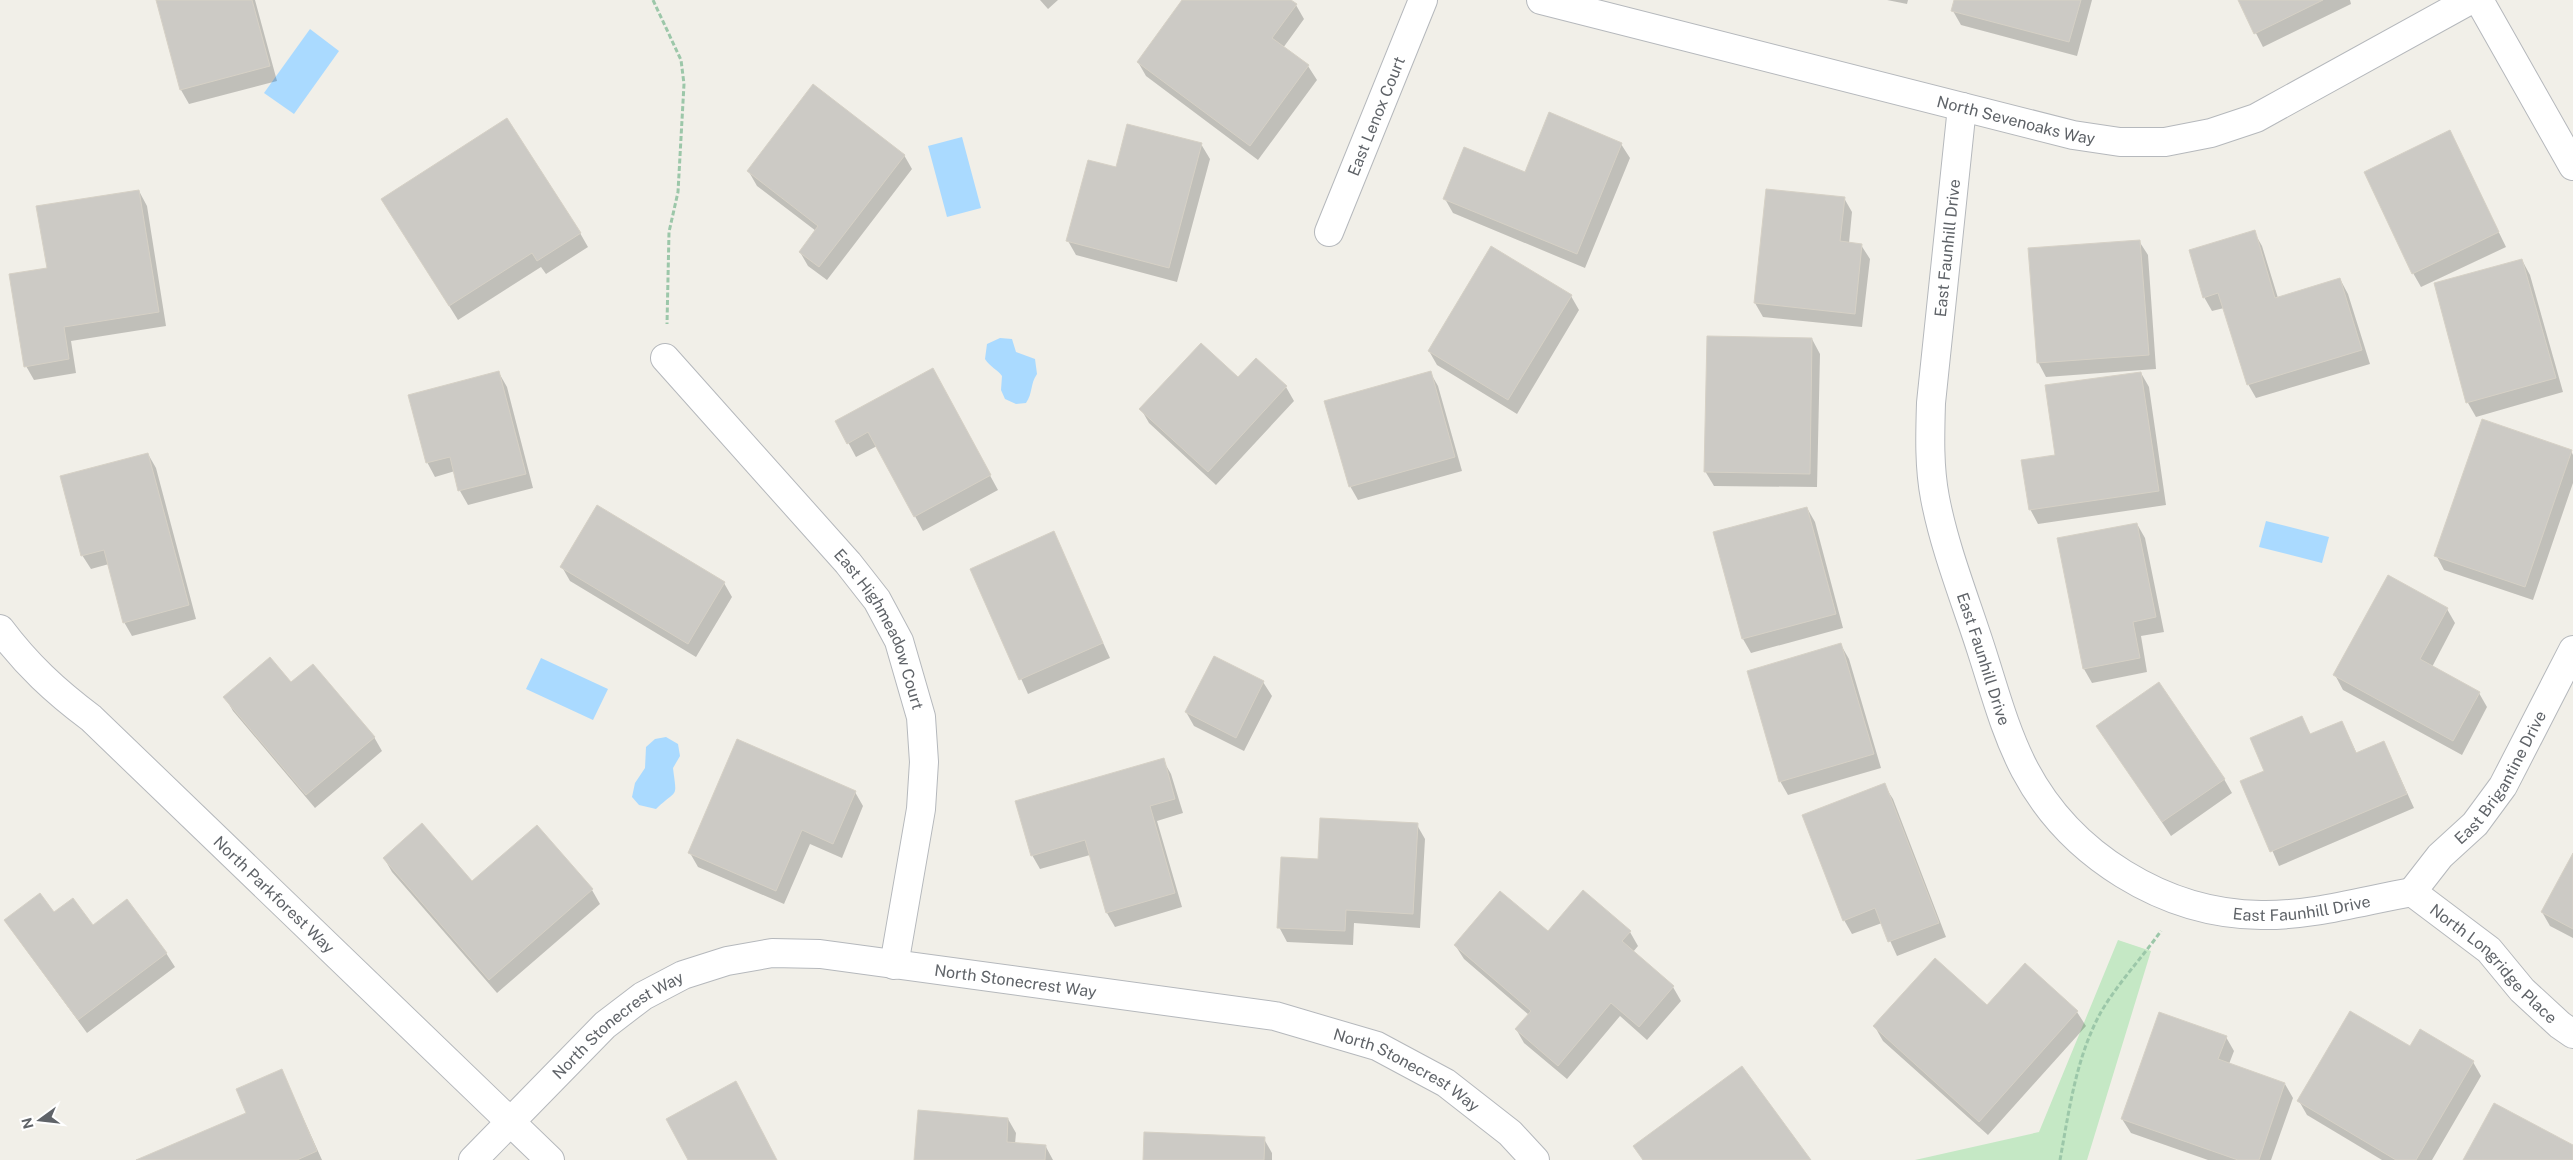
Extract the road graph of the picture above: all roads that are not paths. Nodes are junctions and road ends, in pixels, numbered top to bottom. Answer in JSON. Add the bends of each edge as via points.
{"nodes":[{"id":1,"x":1423,"y":0,"type":"edge"},
{"id":2,"x":1541,"y":0,"type":"edge"},
{"id":3,"x":2470,"y":0,"type":"edge"},
{"id":4,"x":2479,"y":0,"type":"edge"},
{"id":5,"x":1962,"y":107,"type":"junction"},
{"id":6,"x":2573,"y":166,"type":"edge"},
{"id":7,"x":1329,"y":232,"type":"dead end"},
{"id":8,"x":665,"y":358,"type":"road end"},
{"id":9,"x":0,"y":629,"type":"edge"},
{"id":10,"x":2573,"y":650,"type":"edge"},
{"id":11,"x":2412,"y":892,"type":"junction"},
{"id":12,"x":894,"y":965,"type":"junction"},
{"id":13,"x":2573,"y":1034,"type":"edge"},
{"id":14,"x":510,"y":1121,"type":"junction"},
{"id":15,"x":474,"y":1160,"type":"edge"},
{"id":16,"x":550,"y":1160,"type":"edge"},
{"id":17,"x":1535,"y":1160,"type":"edge"}],
"edges":[{"from":1,"to":7,"type":"street","name":"East Lenox Court"},
{"from":2,"to":5,"type":"street","name":"North Sevenoaks Way"},
{"from":3,"to":5,"type":"street","name":"North Sevenoaks Way","via":[[2256,118],[2211,134],[2165,142],[2120,142],[2073,135]]},
{"from":4,"to":6,"type":"street"},
{"from":5,"to":11,"type":"street","name":"East Faunhill Drive","via":[[1931,403],[1930,450],[1935,497],[1946,542],[2006,725],[2025,770],[2051,810],[2084,845],[2122,874],[2166,896],[2212,910],[2260,915],[2308,913]]},
{"from":8,"to":12,"type":"street","name":"East Highmeadow Court","via":[[848,563],[877,600],[899,641],[921,717],[924,762],[921,809]]},
{"from":9,"to":14,"type":"street","name":"North Parkforest Way","via":[[51,688],[91,718]]},
{"from":10,"to":11,"type":"street","name":"East Brigantine Drive","via":[[2503,786],[2475,824],[2440,856]]},
{"from":11,"to":13,"type":"street","name":"North Longridge Place","via":[[2489,950],[2522,990]]},
{"from":12,"to":14,"type":"street","name":"North Stonecrest Way","via":[[820,954],[772,954],[727,961],[683,975],[642,996],[605,1025]]},
{"from":12,"to":17,"type":"street","name":"North Stonecrest Way","via":[[1275,1016],[1377,1046],[1446,1083],[1510,1133]]},
{"from":14,"to":15,"type":"street","name":"North Stonecrest Way"},
{"from":14,"to":16,"type":"street","name":"North Parkforest Way"}]}
